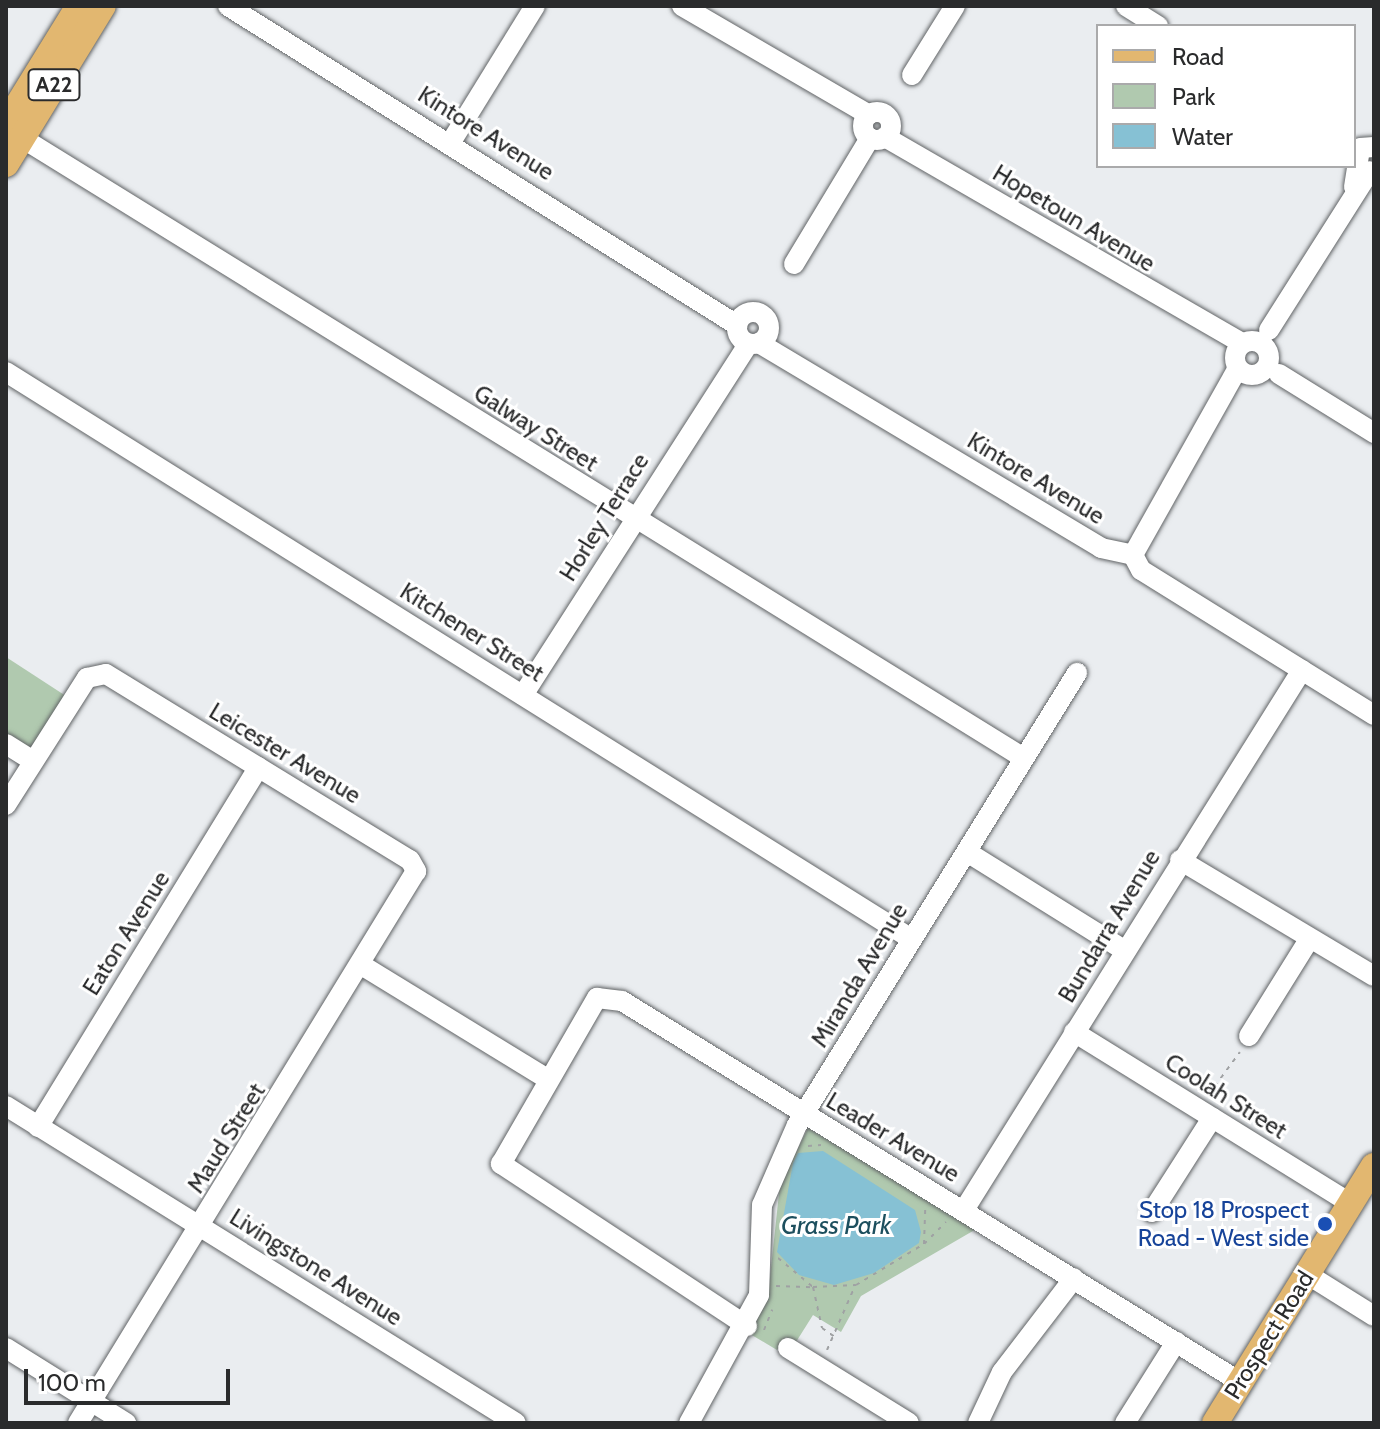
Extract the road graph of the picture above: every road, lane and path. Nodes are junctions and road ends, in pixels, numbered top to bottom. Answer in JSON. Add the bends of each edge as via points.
{"nodes":[{"id":1,"x":79,"y":6,"type":"edge"},
{"id":2,"x":103,"y":6,"type":"edge"},
{"id":3,"x":228,"y":6,"type":"edge"},
{"id":4,"x":535,"y":6,"type":"edge"},
{"id":5,"x":682,"y":6,"type":"edge"},
{"id":6,"x":955,"y":6,"type":"edge"},
{"id":7,"x":1126,"y":6,"type":"edge"},
{"id":8,"x":1155,"y":24,"type":"edge"},
{"id":9,"x":912,"y":75,"type":"dead end"},
{"id":10,"x":876,"y":128,"type":"junction"},
{"id":11,"x":14,"y":131,"type":"edge"},
{"id":12,"x":451,"y":142,"type":"junction"},
{"id":13,"x":1365,"y":154,"type":"edge"},
{"id":14,"x":6,"y":164,"type":"edge"},
{"id":15,"x":794,"y":264,"type":"dead end"},
{"id":16,"x":749,"y":333,"type":"junction"},
{"id":17,"x":1256,"y":357,"type":"junction"},
{"id":18,"x":6,"y":372,"type":"edge"},
{"id":19,"x":1374,"y":433,"type":"edge"},
{"id":20,"x":634,"y":519,"type":"junction"},
{"id":21,"x":1133,"y":555,"type":"junction"},
{"id":22,"x":1302,"y":670,"type":"junction"},
{"id":23,"x":1077,"y":673,"type":"dead end"},
{"id":24,"x":523,"y":695,"type":"junction"},
{"id":25,"x":1374,"y":715,"type":"edge"},
{"id":26,"x":6,"y":744,"type":"edge"},
{"id":27,"x":1024,"y":758,"type":"junction"},
{"id":28,"x":33,"y":761,"type":"junction"},
{"id":29,"x":259,"y":767,"type":"junction"},
{"id":30,"x":6,"y":805,"type":"edge"},
{"id":31,"x":967,"y":852,"type":"junction"},
{"id":32,"x":1180,"y":860,"type":"junction"},
{"id":33,"x":414,"y":878,"type":"joint"},
{"id":34,"x":910,"y":938,"type":"junction"},
{"id":35,"x":1310,"y":938,"type":"junction"},
{"id":36,"x":1124,"y":950,"type":"junction"},
{"id":37,"x":363,"y":966,"type":"junction"},
{"id":38,"x":1374,"y":976,"type":"edge"},
{"id":39,"x":1074,"y":1032,"type":"junction"},
{"id":40,"x":1247,"y":1043,"type":"joint"},
{"id":41,"x":546,"y":1078,"type":"junction"},
{"id":42,"x":6,"y":1106,"type":"edge"},
{"id":43,"x":1209,"y":1108,"type":"junction"},
{"id":44,"x":805,"y":1114,"type":"junction"},
{"id":45,"x":38,"y":1127,"type":"junction"},
{"id":46,"x":826,"y":1144,"type":"dead end"},
{"id":47,"x":803,"y":1147,"type":"dead end"},
{"id":48,"x":1374,"y":1166,"type":"edge"},
{"id":49,"x":912,"y":1199,"type":"dead end"},
{"id":50,"x":1351,"y":1204,"type":"junction"},
{"id":51,"x":1152,"y":1212,"type":"dead end"},
{"id":52,"x":956,"y":1214,"type":"junction"},
{"id":53,"x":202,"y":1225,"type":"junction"},
{"id":54,"x":777,"y":1243,"type":"dead end"},
{"id":55,"x":924,"y":1244,"type":"junction"},
{"id":56,"x":1307,"y":1274,"type":"junction"},
{"id":57,"x":1074,"y":1278,"type":"junction"},
{"id":58,"x":759,"y":1284,"type":"junction"},
{"id":59,"x":856,"y":1285,"type":"junction"},
{"id":60,"x":813,"y":1287,"type":"junction"},
{"id":61,"x":1374,"y":1316,"type":"edge"},
{"id":62,"x":747,"y":1326,"type":"junction"},
{"id":63,"x":1176,"y":1342,"type":"junction"},
{"id":64,"x":6,"y":1348,"type":"edge"},
{"id":65,"x":788,"y":1348,"type":"dead end"},
{"id":66,"x":821,"y":1349,"type":"junction"},
{"id":67,"x":1240,"y":1382,"type":"junction"},
{"id":68,"x":91,"y":1401,"type":"junction"},
{"id":69,"x":78,"y":1423,"type":"edge"},
{"id":70,"x":126,"y":1423,"type":"edge"},
{"id":71,"x":516,"y":1423,"type":"edge"},
{"id":72,"x":689,"y":1423,"type":"edge"},
{"id":73,"x":909,"y":1423,"type":"edge"},
{"id":74,"x":978,"y":1423,"type":"edge"},
{"id":75,"x":1125,"y":1423,"type":"edge"},
{"id":76,"x":1215,"y":1423,"type":"edge"}],
"edges":[{"from":1,"to":11,"type":"main road","number":"A22"},
{"from":2,"to":11,"type":"main road","number":"A22"},
{"from":3,"to":12,"type":"street","name":"Kintore Avenue"},
{"from":4,"to":12,"type":"street"},
{"from":5,"to":10,"type":"street","name":"Hopetoun Avenue"},
{"from":6,"to":9,"type":"street"},
{"from":7,"to":8,"type":"street"},
{"from":10,"to":15,"type":"street"},
{"from":10,"to":17,"type":"street","name":"Hopetoun Avenue"},
{"from":11,"to":14,"type":"main road","number":"A22"},
{"from":11,"to":20,"type":"street","name":"Galway Street"},
{"from":12,"to":16,"type":"street","name":"Kintore Avenue","via":[[715,306]]},
{"from":13,"to":17,"type":"street","via":[[1351,197]]},
{"from":16,"to":20,"type":"street","name":"Horley Terrace"},
{"from":16,"to":21,"type":"street","name":"Kintore Avenue","via":[[1101,548]]},
{"from":17,"to":19,"type":"street","name":"Hopetoun Avenue"},
{"from":17,"to":21,"type":"street","via":[[1231,389]]},
{"from":18,"to":24,"type":"street","name":"Kitchener Street"},
{"from":20,"to":24,"type":"street","name":"Horley Terrace"},
{"from":20,"to":27,"type":"street","name":"Galway Street"},
{"from":21,"to":22,"type":"street","name":"Kintore Avenue","via":[[1141,570]]},
{"from":22,"to":25,"type":"street","name":"Kintore Avenue"},
{"from":22,"to":32,"type":"street","name":"Bundarra Avenue"},
{"from":23,"to":27,"type":"street","name":"Miranda Avenue"},
{"from":24,"to":34,"type":"street","name":"Kitchener Street"},
{"from":26,"to":28,"type":"street"},
{"from":27,"to":31,"type":"street","name":"Miranda Avenue"},
{"from":28,"to":29,"type":"street","name":"Leicester Avenue","via":[[87,678],[114,679]]},
{"from":28,"to":30,"type":"street"},
{"from":29,"to":33,"type":"street","name":"Leicester Avenue","via":[[410,860]]},
{"from":29,"to":45,"type":"street","name":"Eaton Avenue"},
{"from":31,"to":34,"type":"street","name":"Miranda Avenue"},
{"from":31,"to":36,"type":"street"},
{"from":32,"to":35,"type":"street"},
{"from":32,"to":36,"type":"street","name":"Bundarra Avenue"},
{"from":33,"to":37,"type":"street","name":"Maud Street"},
{"from":34,"to":44,"type":"street","name":"Miranda Avenue"},
{"from":35,"to":38,"type":"street"},
{"from":35,"to":40,"type":"street"},
{"from":36,"to":39,"type":"street","name":"Bundarra Avenue"},
{"from":37,"to":41,"type":"street"},
{"from":37,"to":53,"type":"street","name":"Maud Street"},
{"from":39,"to":43,"type":"street","name":"Coolah Street"},
{"from":39,"to":52,"type":"street","name":"Bundarra Avenue"},
{"from":40,"to":43,"type":"path","via":[[1236,1053]]},
{"from":41,"to":44,"type":"street","name":"Leader Avenue","via":[[592,1004],[605,996]]},
{"from":41,"to":62,"type":"street","name":"Leader Avenue","via":[[504,1149],[506,1172]]},
{"from":42,"to":45,"type":"street","name":"Livingstone Avenue"},
{"from":43,"to":50,"type":"street","name":"Coolah Street"},
{"from":43,"to":51,"type":"street"},
{"from":44,"to":52,"type":"street","name":"Leader Avenue"},
{"from":44,"to":58,"type":"street","name":"Miranda Avenue","via":[[762,1205]]},
{"from":45,"to":53,"type":"street","name":"Livingstone Avenue"},
{"from":46,"to":47,"type":"path"},
{"from":48,"to":50,"type":"main road","name":"Prospect Road"},
{"from":49,"to":55,"type":"path","via":[[925,1207]]},
{"from":50,"to":56,"type":"main road","name":"Prospect Road"},
{"from":52,"to":55,"type":"path"},
{"from":52,"to":57,"type":"street","name":"Leader Avenue"},
{"from":53,"to":68,"type":"street","name":"Maud Street"},
{"from":53,"to":71,"type":"street","name":"Livingstone Avenue"},
{"from":54,"to":60,"type":"path","via":[[776,1257]]},
{"from":55,"to":59,"type":"path"},
{"from":56,"to":61,"type":"street"},
{"from":56,"to":67,"type":"main road","name":"Prospect Road"},
{"from":57,"to":63,"type":"street","name":"Leader Avenue"},
{"from":57,"to":74,"type":"street","via":[[1019,1346]]},
{"from":58,"to":60,"type":"path"},
{"from":58,"to":62,"type":"street","name":"Miranda Avenue"},
{"from":59,"to":60,"type":"path"},
{"from":59,"to":66,"type":"path"},
{"from":60,"to":66,"type":"path"},
{"from":62,"to":72,"type":"street","name":"Miranda Avenue"},
{"from":63,"to":67,"type":"street","name":"Leader Avenue"},
{"from":63,"to":75,"type":"street"},
{"from":64,"to":68,"type":"street"},
{"from":65,"to":66,"type":"street"},
{"from":66,"to":73,"type":"street"},
{"from":67,"to":76,"type":"main road","name":"Prospect Road"},
{"from":68,"to":69,"type":"street","name":"Maud Street"},
{"from":68,"to":70,"type":"street"}]}
